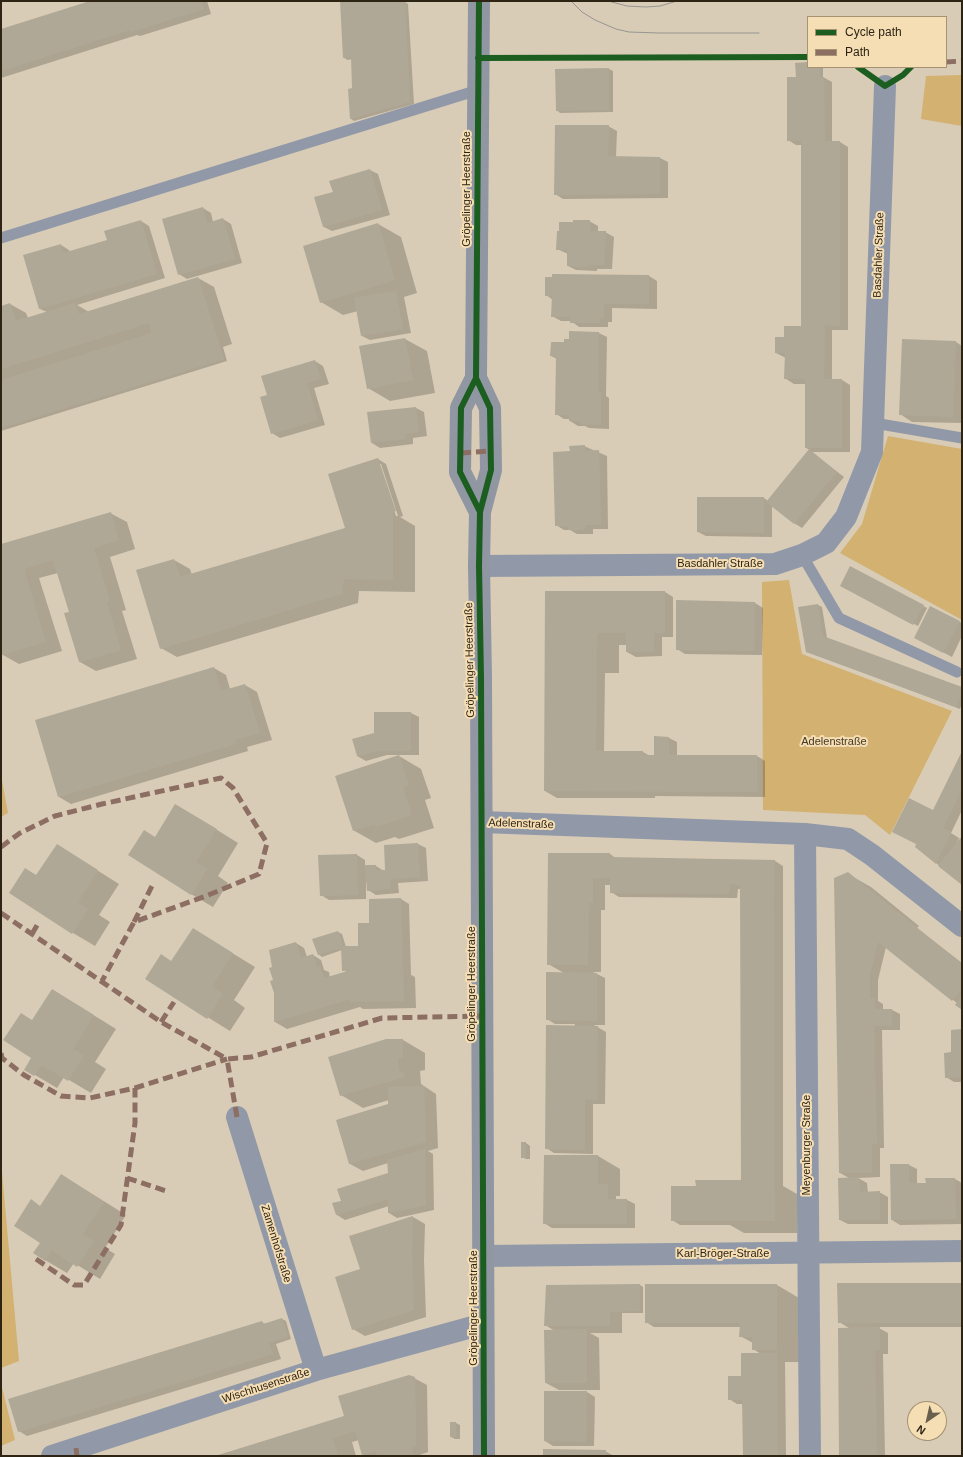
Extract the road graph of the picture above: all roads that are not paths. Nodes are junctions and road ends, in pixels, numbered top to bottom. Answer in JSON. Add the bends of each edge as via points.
{"nodes":[{"id":1,"x":479,"y":1,"type":"edge"},
{"id":2,"x":885,"y":86,"type":"dead end"},
{"id":3,"x":478,"y":90,"type":"junction"},
{"id":4,"x":1,"y":238,"type":"edge"},
{"id":5,"x":476,"y":378,"type":"junction"},
{"id":6,"x":874,"y":424,"type":"junction"},
{"id":7,"x":962,"y":438,"type":"edge"},
{"id":8,"x":480,"y":512,"type":"junction"},
{"id":9,"x":802,"y":555,"type":"junction"},
{"id":10,"x":479,"y":566,"type":"junction"},
{"id":11,"x":957,"y":672,"type":"dead end"},
{"id":12,"x":482,"y":822,"type":"junction"},
{"id":13,"x":805,"y":834,"type":"junction"},
{"id":14,"x":962,"y":926,"type":"edge"},
{"id":15,"x":237,"y":1117,"type":"dead end"},
{"id":16,"x":962,"y":1251,"type":"edge"},
{"id":17,"x":808,"y":1253,"type":"junction"},
{"id":18,"x":484,"y":1256,"type":"junction"},
{"id":19,"x":483,"y":1324,"type":"junction"},
{"id":20,"x":316,"y":1370,"type":"junction"},
{"id":21,"x":52,"y":1456,"type":"edge"},
{"id":22,"x":484,"y":1456,"type":"edge"},
{"id":23,"x":810,"y":1456,"type":"edge"}],
"edges":[{"from":1,"to":3,"type":"main road","name":"Gröpelinger Heerstraße"},
{"from":2,"to":6,"type":"street","name":"Basdahler Straße"},
{"from":3,"to":4,"type":"lane"},
{"from":3,"to":5,"type":"main road","name":"Gröpelinger Heerstraße"},
{"from":5,"to":8,"type":"main road","name":"Gröpelinger Heerstraße","via":[[490,408],[491,470]]},
{"from":5,"to":8,"type":"main road","name":"Gröpelinger Heerstraße","via":[[461,408],[460,472]]},
{"from":6,"to":7,"type":"lane"},
{"from":6,"to":9,"type":"street","name":"Basdahler Straße","via":[[872,452],[846,517],[826,543]]},
{"from":8,"to":10,"type":"main road","name":"Gröpelinger Heerstraße"},
{"from":9,"to":10,"type":"street","name":"Basdahler Straße","via":[[775,564]]},
{"from":9,"to":11,"type":"lane","via":[[839,618]]},
{"from":10,"to":12,"type":"main road","name":"Gröpelinger Heerstraße"},
{"from":12,"to":13,"type":"street","name":"Adelenstraße"},
{"from":12,"to":18,"type":"main road","name":"Gröpelinger Heerstraße"},
{"from":13,"to":14,"type":"street","name":"Adelenstraße","via":[[848,838]]},
{"from":13,"to":17,"type":"street","name":"Meyenburger Straße"},
{"from":15,"to":20,"type":"street","name":"Zamenhofstraße"},
{"from":16,"to":17,"type":"street","name":"Karl-Bröger-Straße"},
{"from":17,"to":18,"type":"street","name":"Karl-Bröger-Straße"},
{"from":17,"to":23,"type":"street","name":"Meyenburger Straße"},
{"from":18,"to":19,"type":"main road","name":"Gröpelinger Heerstraße"},
{"from":19,"to":20,"type":"street","name":"Wischhusenstraße"},
{"from":19,"to":22,"type":"main road","name":"Gröpelinger Heerstraße"},
{"from":20,"to":21,"type":"street","name":"Wischhusenstraße"}]}
